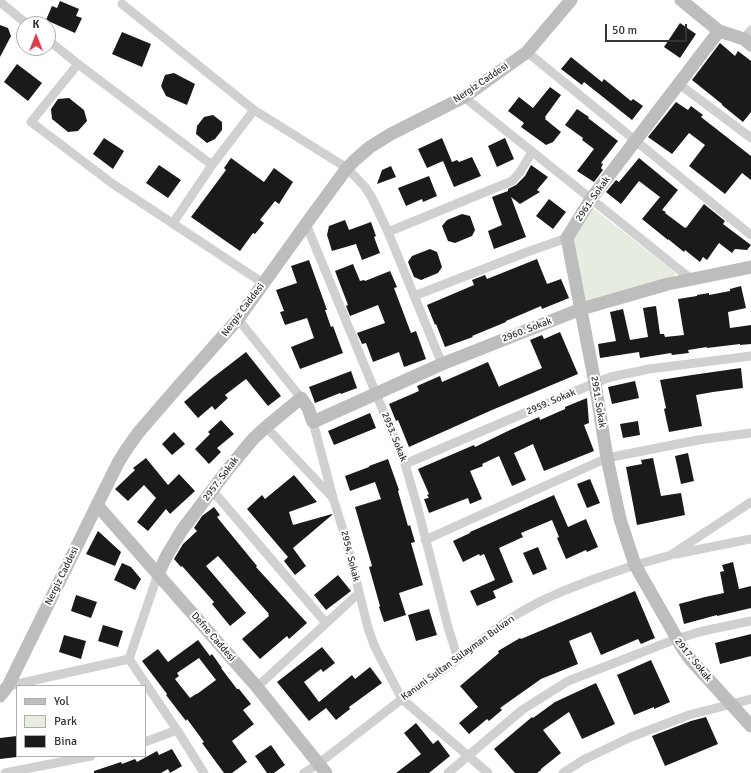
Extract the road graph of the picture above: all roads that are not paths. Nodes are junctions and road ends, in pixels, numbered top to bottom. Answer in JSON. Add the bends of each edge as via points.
{"nodes":[{"id":1,"x":571,"y":0,"type":"edge"},
{"id":2,"x":681,"y":0,"type":"edge"},
{"id":3,"x":0,"y":2,"type":"edge"},
{"id":4,"x":122,"y":4,"type":"dead end"},
{"id":5,"x":18,"y":16,"type":"edge"},
{"id":6,"x":719,"y":31,"type":"junction"},
{"id":7,"x":749,"y":38,"type":"edge"},
{"id":8,"x":56,"y":46,"type":"edge"},
{"id":9,"x":526,"y":52,"type":"junction"},
{"id":10,"x":78,"y":64,"type":"junction"},
{"id":11,"x":679,"y":84,"type":"junction"},
{"id":12,"x":464,"y":97,"type":"junction"},
{"id":13,"x":254,"y":110,"type":"junction"},
{"id":14,"x":751,"y":138,"type":"edge"},
{"id":15,"x":636,"y":141,"type":"junction"},
{"id":16,"x":532,"y":152,"type":"junction"},
{"id":17,"x":212,"y":165,"type":"junction"},
{"id":18,"x":347,"y":168,"type":"junction"},
{"id":19,"x":591,"y":199,"type":"junction"},
{"id":20,"x":173,"y":223,"type":"junction"},
{"id":21,"x":306,"y":224,"type":"junction"},
{"id":22,"x":388,"y":232,"type":"junction"},
{"id":23,"x":751,"y":235,"type":"edge"},
{"id":24,"x":567,"y":238,"type":"junction"},
{"id":25,"x":751,"y":267,"type":"edge"},
{"id":26,"x":691,"y":279,"type":"junction"},
{"id":27,"x":263,"y":283,"type":"junction"},
{"id":28,"x":414,"y":296,"type":"junction"},
{"id":29,"x":581,"y":309,"type":"junction"},
{"id":30,"x":238,"y":319,"type":"junction"},
{"id":31,"x":751,"y":356,"type":"edge"},
{"id":32,"x":442,"y":364,"type":"junction"},
{"id":33,"x":595,"y":383,"type":"junction"},
{"id":34,"x":376,"y":393,"type":"junction"},
{"id":35,"x":301,"y":398,"type":"junction"},
{"id":36,"x":313,"y":422,"type":"junction"},
{"id":37,"x":266,"y":427,"type":"junction"},
{"id":38,"x":751,"y":433,"type":"edge"},
{"id":39,"x":606,"y":458,"type":"junction"},
{"id":40,"x":405,"y":464,"type":"junction"},
{"id":41,"x":212,"y":490,"type":"junction"},
{"id":42,"x":333,"y":498,"type":"junction"},
{"id":43,"x":751,"y":502,"type":"edge"},
{"id":44,"x":96,"y":505,"type":"junction"},
{"id":45,"x":751,"y":539,"type":"edge"},
{"id":46,"x":425,"y":540,"type":"junction"},
{"id":47,"x":671,"y":556,"type":"junction"},
{"id":48,"x":635,"y":565,"type":"junction"},
{"id":49,"x":158,"y":574,"type":"junction"},
{"id":50,"x":359,"y":593,"type":"junction"},
{"id":51,"x":751,"y":621,"type":"edge"},
{"id":52,"x":326,"y":623,"type":"junction"},
{"id":53,"x":676,"y":639,"type":"junction"},
{"id":54,"x":129,"y":658,"type":"junction"},
{"id":55,"x":458,"y":659,"type":"junction"},
{"id":56,"x":27,"y":685,"type":"edge"},
{"id":57,"x":257,"y":687,"type":"junction"},
{"id":58,"x":16,"y":688,"type":"edge"},
{"id":59,"x":4,"y":691,"type":"edge"},
{"id":60,"x":402,"y":699,"type":"junction"},
{"id":61,"x":751,"y":699,"type":"edge"},
{"id":62,"x":731,"y":704,"type":"junction"},
{"id":63,"x":751,"y":726,"type":"edge"},
{"id":64,"x":177,"y":730,"type":"junction"},
{"id":65,"x":146,"y":742,"type":"edge"},
{"id":66,"x":468,"y":756,"type":"junction"},
{"id":67,"x":86,"y":757,"type":"edge"},
{"id":68,"x":322,"y":768,"type":"edge"},
{"id":69,"x":4,"y":773,"type":"edge"},
{"id":70,"x":204,"y":773,"type":"edge"},
{"id":71,"x":304,"y":773,"type":"edge"},
{"id":72,"x":448,"y":773,"type":"edge"},
{"id":73,"x":488,"y":773,"type":"edge"},
{"id":74,"x":563,"y":773,"type":"edge"}],
"edges":[{"from":1,"to":9,"type":"street","name":"Nergiz Caddesi"},
{"from":2,"to":6,"type":"street"},
{"from":3,"to":5,"type":"street"},
{"from":4,"to":13,"type":"street"},
{"from":6,"to":7,"type":"street"},
{"from":6,"to":11,"type":"street","name":"2961. Sokak"},
{"from":8,"to":10,"type":"street"},
{"from":9,"to":12,"type":"street","name":"Nergiz Caddesi"},
{"from":9,"to":15,"type":"street"},
{"from":10,"to":17,"type":"street"},
{"from":10,"to":20,"type":"street","via":[[31,122],[113,184]]},
{"from":11,"to":14,"type":"street"},
{"from":11,"to":15,"type":"street","name":"2961. Sokak"},
{"from":12,"to":16,"type":"street"},
{"from":12,"to":18,"type":"street","name":"Nergiz Caddesi","via":[[391,134],[370,147]]},
{"from":13,"to":17,"type":"street"},
{"from":13,"to":18,"type":"street"},
{"from":15,"to":19,"type":"street","name":"2961. Sokak"},
{"from":15,"to":23,"type":"street"},
{"from":16,"to":19,"type":"street"},
{"from":16,"to":22,"type":"street","via":[[512,181]]},
{"from":17,"to":20,"type":"street"},
{"from":18,"to":21,"type":"street","name":"Nergiz Caddesi"},
{"from":18,"to":22,"type":"street","via":[[365,187]]},
{"from":19,"to":24,"type":"street","name":"2961. Sokak"},
{"from":19,"to":26,"type":"street"},
{"from":20,"to":27,"type":"street"},
{"from":21,"to":27,"type":"street","name":"Nergiz Caddesi"},
{"from":21,"to":34,"type":"street","name":"2953. Sokak"},
{"from":22,"to":28,"type":"street"},
{"from":24,"to":28,"type":"street"},
{"from":24,"to":29,"type":"street","name":"2951. Sokak"},
{"from":25,"to":26,"type":"street","name":"2960. Sokak"},
{"from":26,"to":29,"type":"street","name":"2960. Sokak"},
{"from":27,"to":30,"type":"street","name":"Nergiz Caddesi"},
{"from":28,"to":32,"type":"street"},
{"from":29,"to":32,"type":"street","name":"2960. Sokak"},
{"from":29,"to":33,"type":"street","name":"2951. Sokak"},
{"from":30,"to":35,"type":"street","name":"2954. Sokak"},
{"from":30,"to":44,"type":"street","name":"Nergiz Caddesi","via":[[138,433],[118,463]]},
{"from":31,"to":33,"type":"street","name":"2959. Sokak","via":[[650,369]]},
{"from":32,"to":34,"type":"street","name":"2960. Sokak"},
{"from":33,"to":39,"type":"street","name":"2951. Sokak"},
{"from":33,"to":40,"type":"street","name":"2959. Sokak"},
{"from":34,"to":36,"type":"street","name":"2960. Sokak"},
{"from":34,"to":40,"type":"street","name":"2953. Sokak"},
{"from":35,"to":36,"type":"street","name":"2954. Sokak"},
{"from":35,"to":37,"type":"street","name":"2957. Sokak"},
{"from":36,"to":42,"type":"street","name":"2954. Sokak"},
{"from":37,"to":41,"type":"street","name":"2957. Sokak"},
{"from":37,"to":42,"type":"street"},
{"from":38,"to":39,"type":"street","via":[[691,441]]},
{"from":39,"to":46,"type":"street"},
{"from":39,"to":48,"type":"street","name":"2951. Sokak","via":[[620,520]]},
{"from":40,"to":46,"type":"street","name":"2953. Sokak"},
{"from":41,"to":49,"type":"street","name":"2957. Sokak","via":[[182,530]]},
{"from":41,"to":52,"type":"street"},
{"from":42,"to":50,"type":"street","name":"2954. Sokak"},
{"from":43,"to":47,"type":"street","name":"Kanuni Sultan Sülayman Bulvarı"},
{"from":44,"to":49,"type":"street","name":"Defne Caddesi"},
{"from":44,"to":59,"type":"street","name":"Nergiz Caddesi"},
{"from":45,"to":47,"type":"street"},
{"from":46,"to":55,"type":"street","name":"2953. Sokak"},
{"from":47,"to":48,"type":"street","name":"Kanuni Sultan Sülayman Bulvarı"},
{"from":48,"to":53,"type":"street","name":"2917. Sokak"},
{"from":48,"to":55,"type":"street","name":"Kanuni Sultan Sülayman Bulvarı","via":[[541,601],[501,625]]},
{"from":49,"to":54,"type":"street"},
{"from":49,"to":57,"type":"street","name":"Defne Caddesi"},
{"from":50,"to":52,"type":"street"},
{"from":50,"to":60,"type":"street","name":"2954. Sokak","via":[[374,645]]},
{"from":51,"to":53,"type":"street"},
{"from":52,"to":57,"type":"street"},
{"from":53,"to":62,"type":"street","name":"2917. Sokak","via":[[690,659]]},
{"from":53,"to":66,"type":"street","via":[[568,681],[522,710]]},
{"from":54,"to":56,"type":"street"},
{"from":54,"to":64,"type":"street"},
{"from":55,"to":60,"type":"street","name":"Kanuni Sultan Sülayman Bulvarı"},
{"from":57,"to":68,"type":"street","name":"Defne Caddesi"},
{"from":58,"to":59,"type":"street"},
{"from":60,"to":66,"type":"street","name":"2954. Sokak"},
{"from":60,"to":68,"type":"street","name":"Kanuni Sultan Sülayman Bulvarı"},
{"from":61,"to":62,"type":"street"},
{"from":62,"to":63,"type":"street","name":"2917. Sokak"},
{"from":62,"to":74,"type":"street","via":[[689,715],[630,736]]},
{"from":64,"to":65,"type":"street"},
{"from":64,"to":70,"type":"street"},
{"from":66,"to":72,"type":"street"},
{"from":66,"to":73,"type":"street","name":"2954. Sokak"},
{"from":67,"to":69,"type":"street"},
{"from":68,"to":71,"type":"street","name":"Kanuni Sultan Sülayman Bulvarı"}]}
